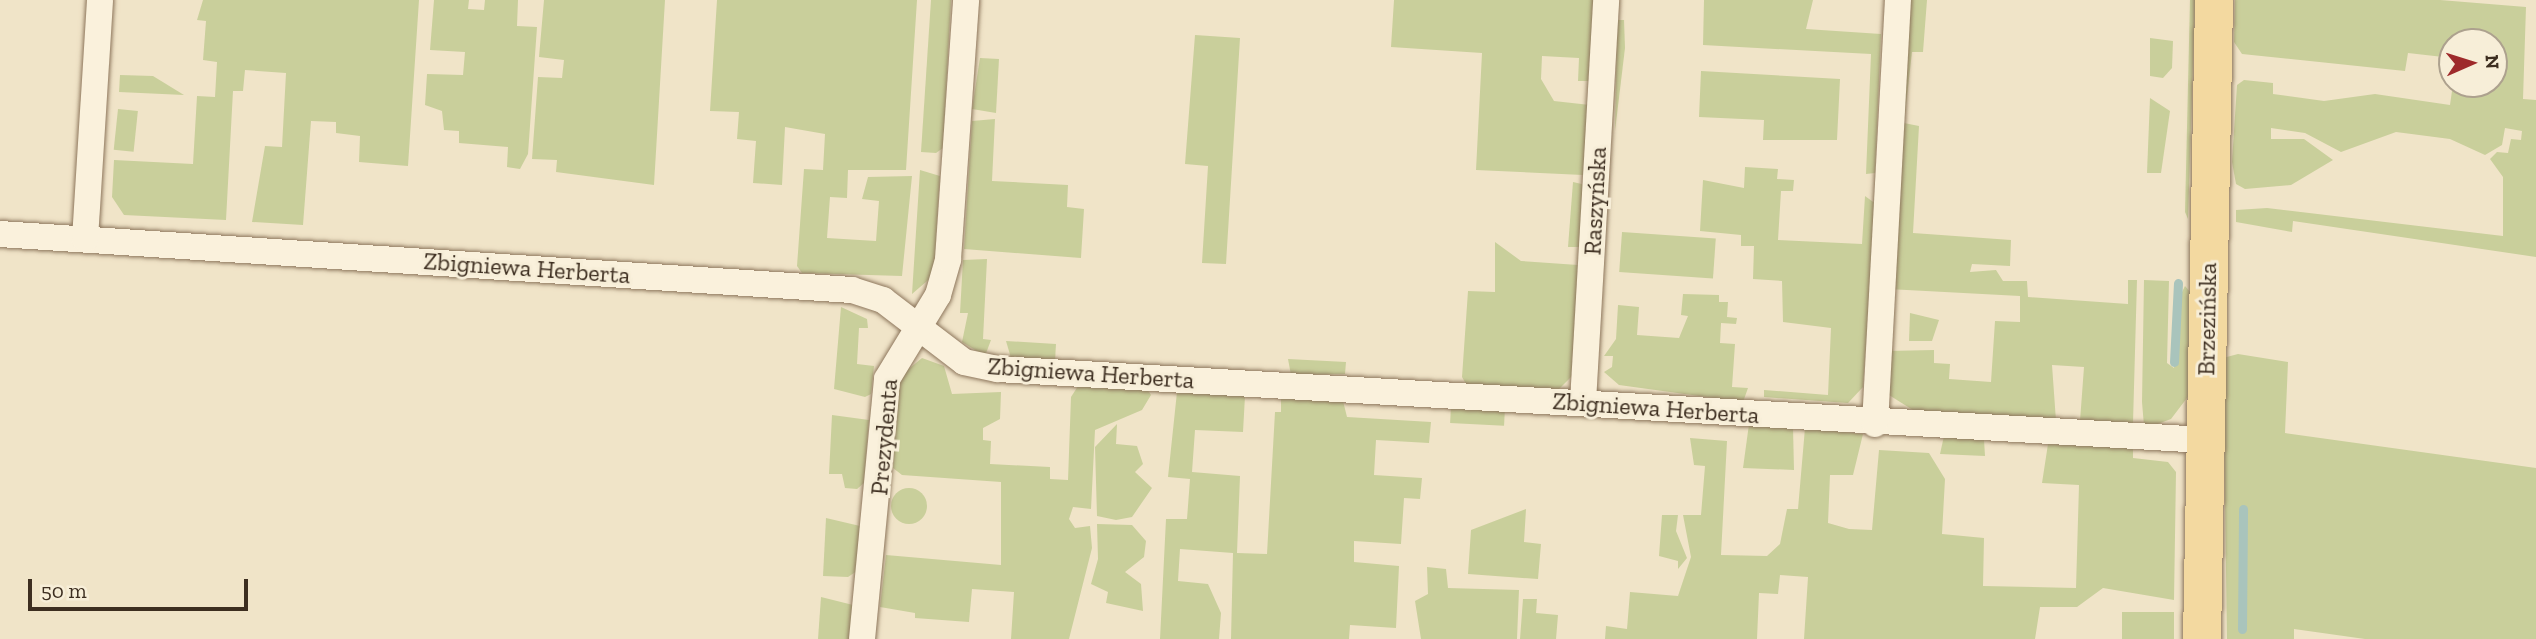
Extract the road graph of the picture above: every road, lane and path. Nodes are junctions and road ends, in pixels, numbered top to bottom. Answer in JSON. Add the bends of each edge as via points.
{"nodes":[{"id":1,"x":100,"y":0,"type":"edge"},
{"id":2,"x":966,"y":0,"type":"edge"},
{"id":3,"x":1606,"y":0,"type":"edge"},
{"id":4,"x":1898,"y":0,"type":"edge"},
{"id":5,"x":2214,"y":0,"type":"edge"},
{"id":6,"x":0,"y":234,"type":"edge"},
{"id":7,"x":85,"y":239,"type":"junction"},
{"id":8,"x":916,"y":327,"type":"junction"},
{"id":9,"x":1583,"y":402,"type":"junction"},
{"id":10,"x":1875,"y":424,"type":"junction"},
{"id":11,"x":2205,"y":440,"type":"junction"},
{"id":12,"x":862,"y":639,"type":"edge"},
{"id":13,"x":2202,"y":639,"type":"edge"}],
"edges":[{"from":1,"to":7,"type":"street"},
{"from":2,"to":8,"type":"street","name":"Prezydenta","via":[[948,258],[938,295]]},
{"from":3,"to":9,"type":"street","name":"Raszyńska"},
{"from":4,"to":10,"type":"street"},
{"from":5,"to":11,"type":"main road","name":"Brzezińska"},
{"from":6,"to":7,"type":"street","name":"Zbigniewa Herberta"},
{"from":7,"to":8,"type":"street","name":"Zbigniewa Herberta","via":[[852,290],[883,300]]},
{"from":8,"to":9,"type":"street","name":"Zbigniewa Herberta","via":[[964,362],[998,369]]},
{"from":8,"to":12,"type":"street","name":"Prezydenta","via":[[887,379]]},
{"from":9,"to":10,"type":"street","name":"Zbigniewa Herberta"},
{"from":10,"to":11,"type":"street","name":"Zbigniewa Herberta"},
{"from":11,"to":13,"type":"main road","name":"Brzezińska"}]}
